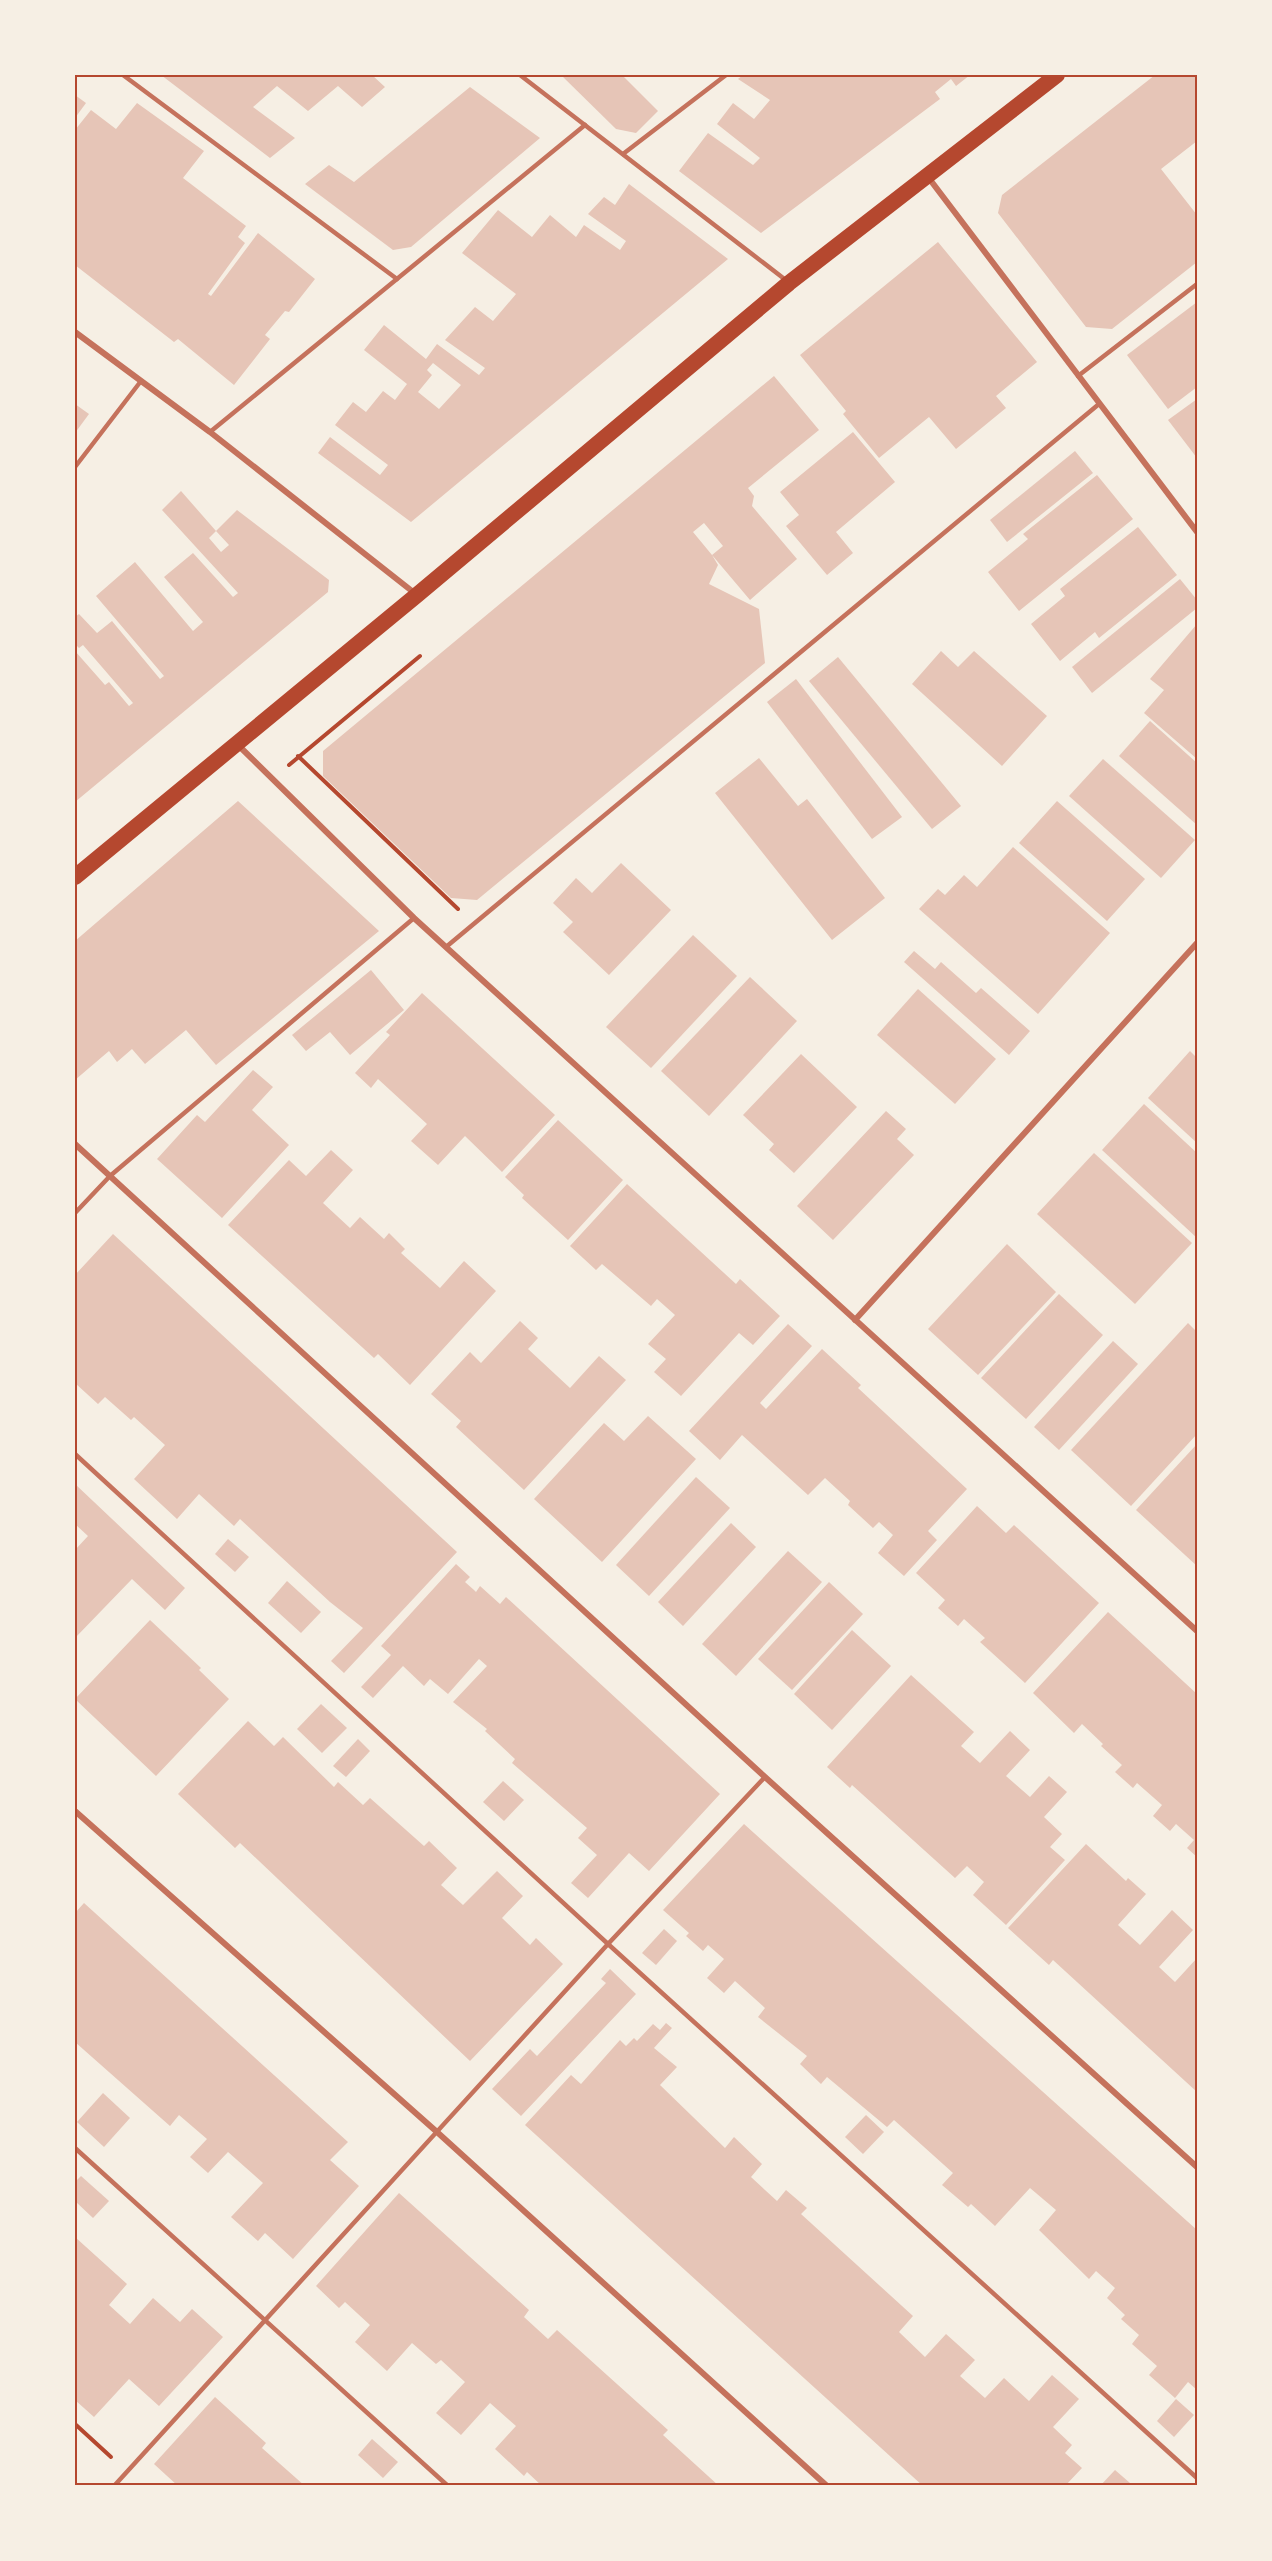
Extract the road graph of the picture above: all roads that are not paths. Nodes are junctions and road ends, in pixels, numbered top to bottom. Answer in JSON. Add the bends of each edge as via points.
{"nodes":[{"id":1,"x":123,"y":75,"type":"edge"},
{"id":2,"x":520,"y":75,"type":"edge"},
{"id":3,"x":726,"y":75,"type":"edge"},
{"id":4,"x":1057,"y":75,"type":"edge"},
{"id":5,"x":585,"y":125,"type":"junction"},
{"id":6,"x":623,"y":154,"type":"junction"},
{"id":7,"x":926,"y":174,"type":"junction"},
{"id":8,"x":397,"y":279,"type":"junction"},
{"id":9,"x":789,"y":283,"type":"junction"},
{"id":10,"x":1197,"y":284,"type":"edge"},
{"id":11,"x":75,"y":332,"type":"edge"},
{"id":12,"x":1078,"y":376,"type":"junction"},
{"id":13,"x":141,"y":381,"type":"junction"},
{"id":14,"x":1099,"y":404,"type":"junction"},
{"id":15,"x":210,"y":432,"type":"junction"},
{"id":16,"x":75,"y":467,"type":"edge"},
{"id":17,"x":1197,"y":532,"type":"edge"},
{"id":18,"x":417,"y":595,"type":"junction"},
{"id":19,"x":237,"y":744,"type":"junction"},
{"id":20,"x":75,"y":877,"type":"edge"},
{"id":21,"x":414,"y":918,"type":"junction"},
{"id":22,"x":1197,"y":943,"type":"edge"},
{"id":23,"x":446,"y":947,"type":"junction"},
{"id":24,"x":75,"y":1144,"type":"edge"},
{"id":25,"x":110,"y":1176,"type":"junction"},
{"id":26,"x":75,"y":1213,"type":"edge"},
{"id":27,"x":855,"y":1320,"type":"junction"},
{"id":28,"x":75,"y":1455,"type":"edge"},
{"id":29,"x":1197,"y":1631,"type":"edge"},
{"id":30,"x":765,"y":1777,"type":"junction"},
{"id":31,"x":75,"y":1811,"type":"edge"},
{"id":32,"x":608,"y":1944,"type":"junction"},
{"id":33,"x":437,"y":2132,"type":"junction"},
{"id":34,"x":75,"y":2148,"type":"edge"},
{"id":35,"x":1197,"y":2167,"type":"edge"},
{"id":36,"x":266,"y":2321,"type":"junction"},
{"id":37,"x":1197,"y":2478,"type":"edge"},
{"id":38,"x":114,"y":2486,"type":"edge"},
{"id":39,"x":448,"y":2486,"type":"edge"},
{"id":40,"x":827,"y":2486,"type":"edge"}],
"edges":[{"from":1,"to":8,"type":"lane"},
{"from":2,"to":5,"type":"lane"},
{"from":3,"to":6,"type":"lane"},
{"from":4,"to":7,"type":"highway"},
{"from":5,"to":6,"type":"lane"},
{"from":5,"to":8,"type":"lane"},
{"from":6,"to":9,"type":"lane"},
{"from":7,"to":9,"type":"highway"},
{"from":7,"to":12,"type":"street"},
{"from":8,"to":15,"type":"lane"},
{"from":9,"to":18,"type":"highway"},
{"from":10,"to":12,"type":"lane"},
{"from":11,"to":13,"type":"street"},
{"from":12,"to":14,"type":"street"},
{"from":13,"to":15,"type":"street"},
{"from":13,"to":16,"type":"lane"},
{"from":14,"to":17,"type":"street"},
{"from":14,"to":23,"type":"lane"},
{"from":15,"to":18,"type":"street"},
{"from":18,"to":19,"type":"highway"},
{"from":19,"to":20,"type":"highway"},
{"from":19,"to":21,"type":"street"},
{"from":21,"to":23,"type":"street"},
{"from":21,"to":25,"type":"lane"},
{"from":22,"to":27,"type":"street"},
{"from":23,"to":27,"type":"street"},
{"from":24,"to":25,"type":"street"},
{"from":25,"to":26,"type":"lane"},
{"from":25,"to":30,"type":"street"},
{"from":27,"to":29,"type":"street"},
{"from":28,"to":32,"type":"lane"},
{"from":30,"to":32,"type":"lane"},
{"from":30,"to":35,"type":"street"},
{"from":31,"to":33,"type":"street"},
{"from":32,"to":33,"type":"lane"},
{"from":32,"to":37,"type":"lane"},
{"from":33,"to":36,"type":"lane"},
{"from":33,"to":40,"type":"street"},
{"from":34,"to":36,"type":"lane"},
{"from":36,"to":38,"type":"lane"},
{"from":36,"to":39,"type":"lane"}]}
